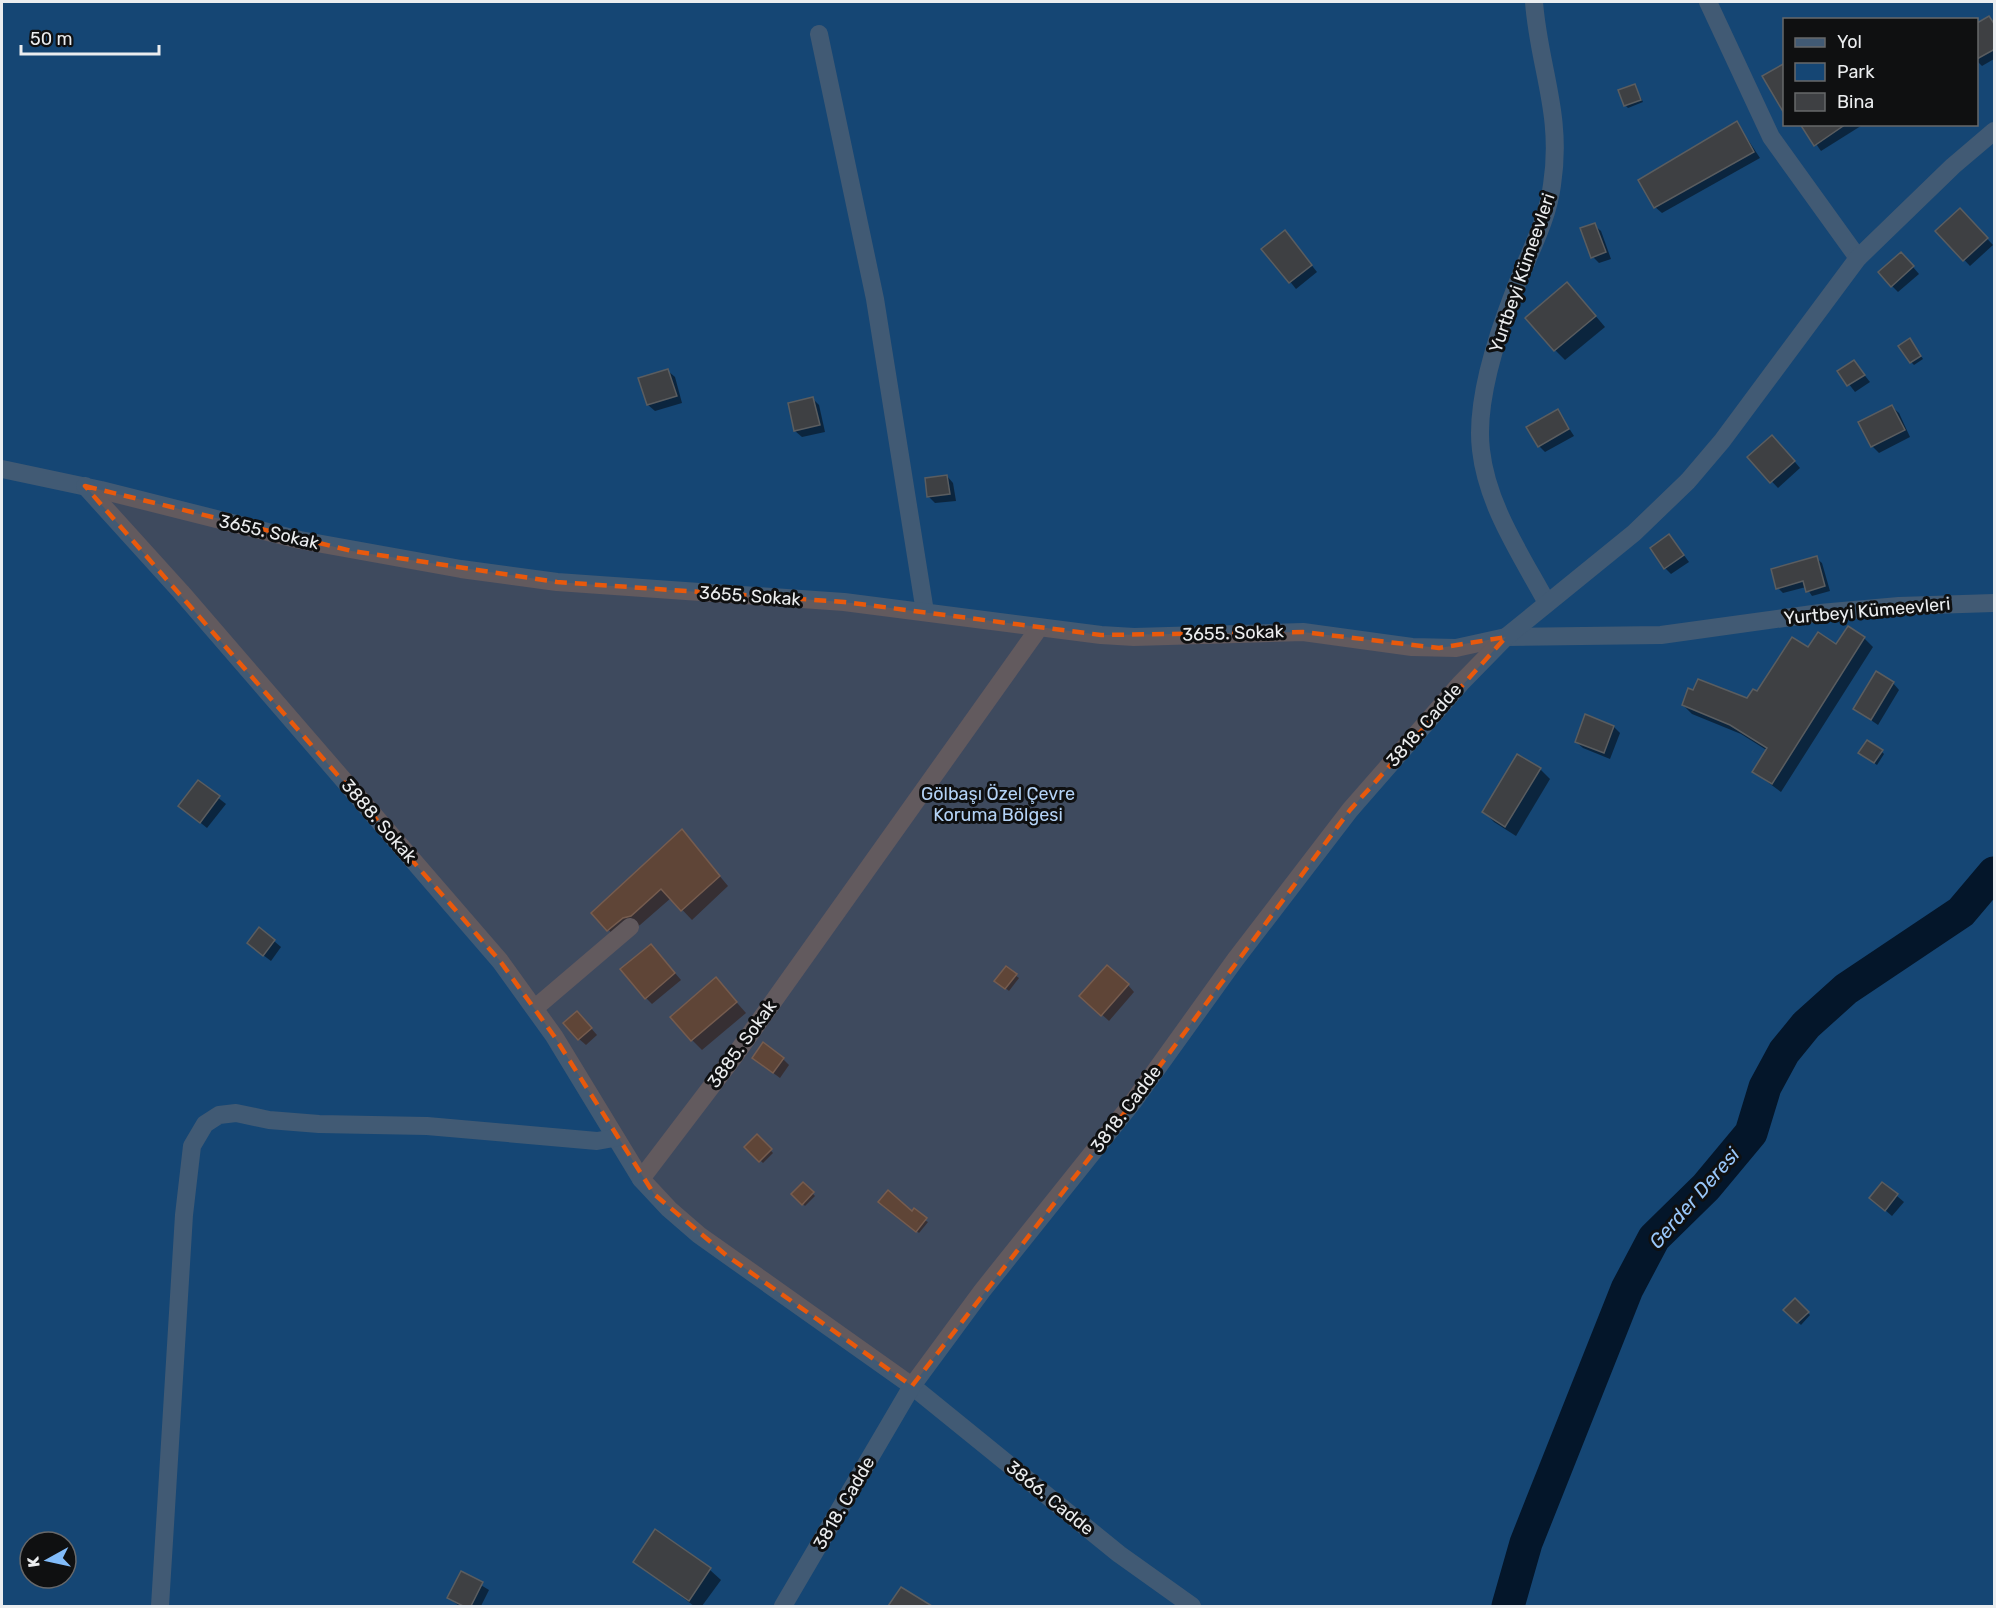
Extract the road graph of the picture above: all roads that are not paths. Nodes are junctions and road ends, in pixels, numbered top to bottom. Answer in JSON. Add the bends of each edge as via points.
{"nodes":[{"id":1,"x":1534,"y":2,"type":"edge"},
{"id":2,"x":1708,"y":2,"type":"edge"},
{"id":3,"x":819,"y":34,"type":"dead end"},
{"id":4,"x":1995,"y":131,"type":"edge"},
{"id":5,"x":1858,"y":258,"type":"junction"},
{"id":6,"x":2,"y":470,"type":"edge"},
{"id":7,"x":85,"y":486,"type":"junction"},
{"id":8,"x":1547,"y":603,"type":"junction"},
{"id":9,"x":1995,"y":603,"type":"edge"},
{"id":10,"x":925,"y":612,"type":"junction"},
{"id":11,"x":1039,"y":628,"type":"junction"},
{"id":12,"x":1506,"y":637,"type":"junction"},
{"id":13,"x":630,"y":927,"type":"dead end"},
{"id":14,"x":535,"y":1008,"type":"junction"},
{"id":15,"x":614,"y":1138,"type":"junction"},
{"id":16,"x":641,"y":1179,"type":"junction"},
{"id":17,"x":912,"y":1386,"type":"junction"},
{"id":18,"x":160,"y":1606,"type":"edge"},
{"id":19,"x":783,"y":1606,"type":"edge"},
{"id":20,"x":1192,"y":1606,"type":"edge"}],
"edges":[{"from":1,"to":8,"type":"street","name":"Yurtbeyi Kümeevleri","via":[[1554,107],[1555,161],[1546,214],[1514,291],[1494,356],[1479,434],[1483,466],[1501,516]]},
{"from":2,"to":5,"type":"street","via":[[1771,136]]},
{"from":3,"to":10,"type":"street","via":[[875,299]]},
{"from":4,"to":5,"type":"street"},
{"from":5,"to":8,"type":"street","via":[[1688,481],[1634,533]]},
{"from":6,"to":7,"type":"street","name":"3655. Sokak"},
{"from":7,"to":10,"type":"street","name":"3655. Sokak","via":[[300,540],[470,570],[557,582],[844,602]]},
{"from":7,"to":14,"type":"street","name":"3888. Sokak","via":[[468,923]]},
{"from":8,"to":12,"type":"street"},
{"from":9,"to":12,"type":"street","name":"Yurtbeyi Kümeevleri","via":[[1820,613],[1649,635]]},
{"from":10,"to":11,"type":"street","name":"3655. Sokak"},
{"from":11,"to":12,"type":"street","name":"3655. Sokak","via":[[1134,637],[1303,632],[1439,648]]},
{"from":11,"to":16,"type":"street","name":"3885. Sokak","via":[[733,1058]]},
{"from":12,"to":17,"type":"street","name":"3818. Cadde","via":[[1350,810],[1133,1102]]},
{"from":13,"to":14,"type":"street"},
{"from":14,"to":15,"type":"street","name":"3888. Sokak"},
{"from":15,"to":16,"type":"street","name":"3888. Sokak"},
{"from":15,"to":18,"type":"street","via":[[597,1141],[427,1126],[319,1124],[236,1113],[219,1115],[205,1124],[192,1146],[184,1215]]},
{"from":16,"to":17,"type":"street","via":[[669,1209],[726,1255]]},
{"from":17,"to":19,"type":"street","name":"3818. Cadde"},
{"from":17,"to":20,"type":"street","name":"3866. Cadde","via":[[1119,1554]]}]}
